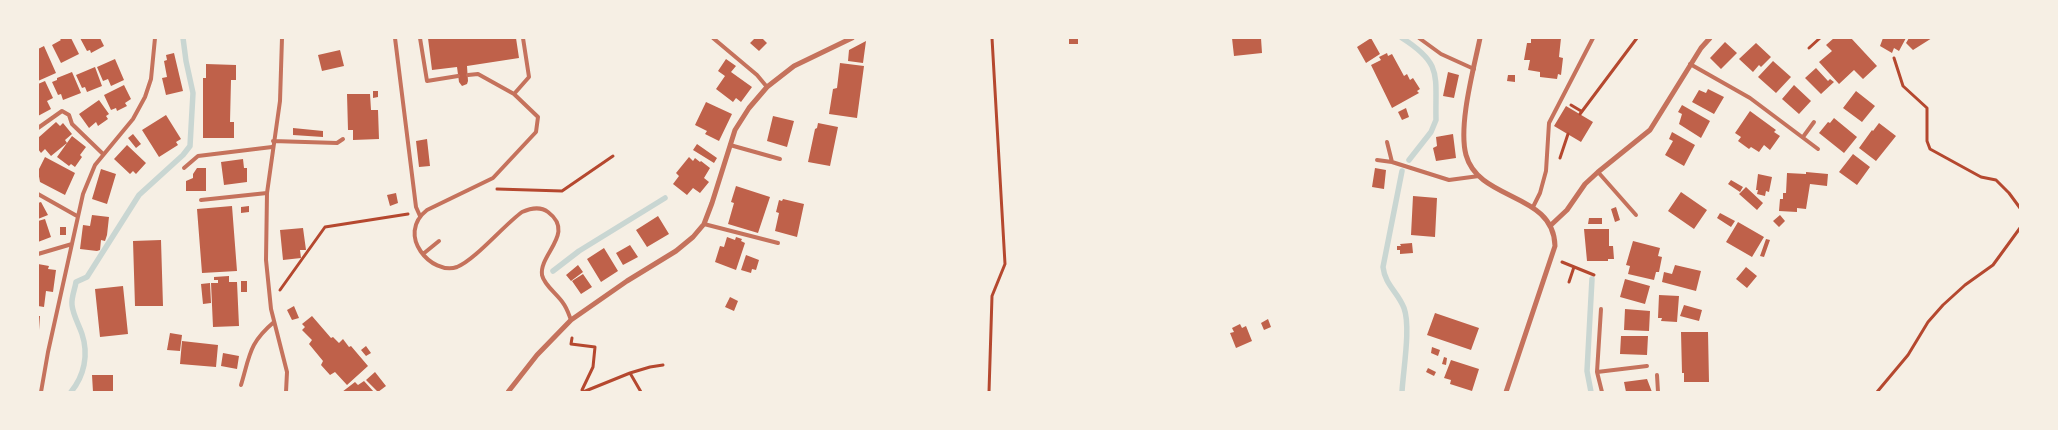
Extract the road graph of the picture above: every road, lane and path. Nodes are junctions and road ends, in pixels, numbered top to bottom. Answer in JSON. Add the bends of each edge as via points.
{"nodes":[{"id":1,"x":155,"y":38,"type":"edge"},
{"id":2,"x":282,"y":38,"type":"edge"},
{"id":3,"x":395,"y":38,"type":"edge"},
{"id":4,"x":420,"y":38,"type":"edge"},
{"id":5,"x":523,"y":38,"type":"edge"},
{"id":6,"x":713,"y":38,"type":"edge"},
{"id":7,"x":852,"y":38,"type":"edge"},
{"id":8,"x":992,"y":38,"type":"edge"},
{"id":9,"x":1419,"y":38,"type":"edge"},
{"id":10,"x":1480,"y":38,"type":"edge"},
{"id":11,"x":1593,"y":38,"type":"edge"},
{"id":12,"x":1637,"y":38,"type":"edge"},
{"id":13,"x":1710,"y":38,"type":"edge"},
{"id":14,"x":1820,"y":38,"type":"edge"},
{"id":15,"x":1809,"y":48,"type":"dead end"},
{"id":16,"x":1894,"y":58,"type":"dead end"},
{"id":17,"x":1690,"y":64,"type":"junction"},
{"id":18,"x":1474,"y":69,"type":"junction"},
{"id":19,"x":468,"y":75,"type":"dead end"},
{"id":20,"x":458,"y":76,"type":"dead end"},
{"id":21,"x":767,"y":87,"type":"junction"},
{"id":22,"x":514,"y":94,"type":"junction"},
{"id":23,"x":1580,"y":114,"type":"dead end"},
{"id":24,"x":1814,"y":122,"type":"dead end"},
{"id":25,"x":38,"y":128,"type":"edge"},
{"id":26,"x":1568,"y":134,"type":"dead end"},
{"id":27,"x":1802,"y":136,"type":"junction"},
{"id":28,"x":343,"y":139,"type":"dead end"},
{"id":29,"x":273,"y":141,"type":"junction"},
{"id":30,"x":1387,"y":142,"type":"dead end"},
{"id":31,"x":730,"y":145,"type":"junction"},
{"id":32,"x":272,"y":147,"type":"junction"},
{"id":33,"x":1562,"y":147,"type":"dead end"},
{"id":34,"x":1818,"y":149,"type":"dead end"},
{"id":35,"x":103,"y":154,"type":"junction"},
{"id":36,"x":613,"y":156,"type":"dead end"},
{"id":37,"x":780,"y":159,"type":"dead end"},
{"id":38,"x":1377,"y":160,"type":"dead end"},
{"id":39,"x":1392,"y":162,"type":"junction"},
{"id":40,"x":184,"y":168,"type":"dead end"},
{"id":41,"x":1598,"y":172,"type":"junction"},
{"id":42,"x":1479,"y":176,"type":"junction"},
{"id":43,"x":493,"y":189,"type":"dead end"},
{"id":44,"x":267,"y":193,"type":"junction"},
{"id":45,"x":38,"y":194,"type":"edge"},
{"id":46,"x":201,"y":200,"type":"dead end"},
{"id":47,"x":1533,"y":208,"type":"junction"},
{"id":48,"x":2020,"y":208,"type":"edge"},
{"id":49,"x":408,"y":214,"type":"dead end"},
{"id":50,"x":77,"y":216,"type":"junction"},
{"id":51,"x":420,"y":216,"type":"junction"},
{"id":52,"x":1636,"y":216,"type":"dead end"},
{"id":53,"x":704,"y":224,"type":"junction"},
{"id":54,"x":1551,"y":225,"type":"junction"},
{"id":55,"x":2020,"y":228,"type":"edge"},
{"id":56,"x":439,"y":241,"type":"dead end"},
{"id":57,"x":778,"y":243,"type":"dead end"},
{"id":58,"x":72,"y":244,"type":"junction"},
{"id":59,"x":38,"y":254,"type":"edge"},
{"id":60,"x":423,"y":254,"type":"junction"},
{"id":61,"x":1550,"y":258,"type":"junction"},
{"id":62,"x":1574,"y":267,"type":"junction"},
{"id":63,"x":1594,"y":275,"type":"dead end"},
{"id":64,"x":1569,"y":282,"type":"dead end"},
{"id":65,"x":269,"y":295,"type":"junction"},
{"id":66,"x":1601,"y":309,"type":"dead end"},
{"id":67,"x":571,"y":320,"type":"junction"},
{"id":68,"x":274,"y":322,"type":"junction"},
{"id":69,"x":663,"y":365,"type":"dead end"},
{"id":70,"x":1647,"y":366,"type":"dead end"},
{"id":71,"x":1597,"y":372,"type":"junction"},
{"id":72,"x":630,"y":373,"type":"junction"},
{"id":73,"x":1657,"y":375,"type":"dead end"},
{"id":74,"x":241,"y":385,"type":"dead end"},
{"id":75,"x":40,"y":392,"type":"edge"},
{"id":76,"x":286,"y":392,"type":"edge"},
{"id":77,"x":508,"y":392,"type":"edge"},
{"id":78,"x":583,"y":392,"type":"edge"},
{"id":79,"x":641,"y":392,"type":"edge"},
{"id":80,"x":989,"y":392,"type":"edge"},
{"id":81,"x":1506,"y":392,"type":"edge"},
{"id":82,"x":1602,"y":392,"type":"edge"},
{"id":83,"x":1658,"y":392,"type":"edge"},
{"id":84,"x":1877,"y":392,"type":"edge"}],
"edges":[{"from":1,"to":35,"type":"lane","via":[[152,79],[145,97],[134,119]]},
{"from":2,"to":29,"type":"lane","via":[[280,101]]},
{"from":3,"to":51,"type":"lane","via":[[416,207]]},
{"from":4,"to":20,"type":"lane","via":[[427,81]]},
{"from":5,"to":22,"type":"lane","via":[[529,77]]},
{"from":6,"to":21,"type":"lane"},
{"from":7,"to":21,"type":"street","via":[[794,66]]},
{"from":8,"to":80,"type":"path","via":[[1005,264],[992,296]]},
{"from":9,"to":18,"type":"lane","via":[[1442,54]]},
{"from":10,"to":18,"type":"street"},
{"from":11,"to":47,"type":"lane","via":[[1549,123],[1546,171]]},
{"from":12,"to":23,"type":"path"},
{"from":13,"to":17,"type":"street"},
{"from":14,"to":15,"type":"path"},
{"from":16,"to":48,"type":"path","via":[[1902,86],[1927,108],[1930,149],[1981,177],[1996,180]]},
{"from":17,"to":27,"type":"lane","via":[[1750,98]]},
{"from":17,"to":41,"type":"street","via":[[1650,130]]},
{"from":18,"to":42,"type":"street","via":[[1464,143],[1471,167]]},
{"from":19,"to":22,"type":"lane","via":[[478,74]]},
{"from":21,"to":31,"type":"street","via":[[749,108]]},
{"from":22,"to":51,"type":"lane","via":[[538,117],[536,132],[493,178]]},
{"from":24,"to":27,"type":"lane"},
{"from":25,"to":35,"type":"lane","via":[[62,111]]},
{"from":26,"to":33,"type":"path"},
{"from":27,"to":34,"type":"lane"},
{"from":28,"to":29,"type":"lane","via":[[337,143]]},
{"from":29,"to":32,"type":"lane"},
{"from":30,"to":39,"type":"lane"},
{"from":31,"to":37,"type":"lane"},
{"from":31,"to":53,"type":"street"},
{"from":32,"to":40,"type":"lane","via":[[198,156]]},
{"from":32,"to":44,"type":"lane"},
{"from":35,"to":50,"type":"lane","via":[[89,178]]},
{"from":36,"to":43,"type":"path","via":[[562,191]]},
{"from":38,"to":39,"type":"lane"},
{"from":39,"to":42,"type":"lane","via":[[1449,180]]},
{"from":41,"to":52,"type":"lane"},
{"from":41,"to":54,"type":"street"},
{"from":42,"to":47,"type":"street"},
{"from":44,"to":46,"type":"lane"},
{"from":44,"to":65,"type":"lane"},
{"from":45,"to":50,"type":"lane"},
{"from":47,"to":54,"type":"street"},
{"from":49,"to":65,"type":"path","via":[[325,226],[278,293]]},
{"from":50,"to":58,"type":"lane"},
{"from":51,"to":60,"type":"lane","via":[[413,232]]},
{"from":53,"to":57,"type":"lane"},
{"from":53,"to":67,"type":"street","via":[[676,251]]},
{"from":54,"to":61,"type":"street","via":[[1554,246]]},
{"from":55,"to":84,"type":"path","via":[[1993,265],[1965,285],[1928,322],[1908,355]]},
{"from":56,"to":60,"type":"lane"},
{"from":58,"to":59,"type":"lane"},
{"from":58,"to":75,"type":"lane"},
{"from":60,"to":67,"type":"lane","via":[[441,267],[456,268],[522,212],[540,208],[554,217],[558,227],[556,245],[542,269],[543,278],[564,304]]},
{"from":61,"to":62,"type":"path"},
{"from":61,"to":81,"type":"street"},
{"from":62,"to":63,"type":"path"},
{"from":62,"to":64,"type":"path"},
{"from":65,"to":68,"type":"lane"},
{"from":66,"to":71,"type":"lane"},
{"from":67,"to":77,"type":"street","via":[[537,355]]},
{"from":67,"to":78,"type":"path","via":[[571,344],[595,347]]},
{"from":68,"to":74,"type":"lane","via":[[253,345]]},
{"from":68,"to":76,"type":"lane","via":[[287,372]]},
{"from":69,"to":72,"type":"path"},
{"from":70,"to":71,"type":"lane"},
{"from":71,"to":82,"type":"lane"},
{"from":72,"to":78,"type":"path"},
{"from":72,"to":79,"type":"path"},
{"from":73,"to":83,"type":"lane"}]}
